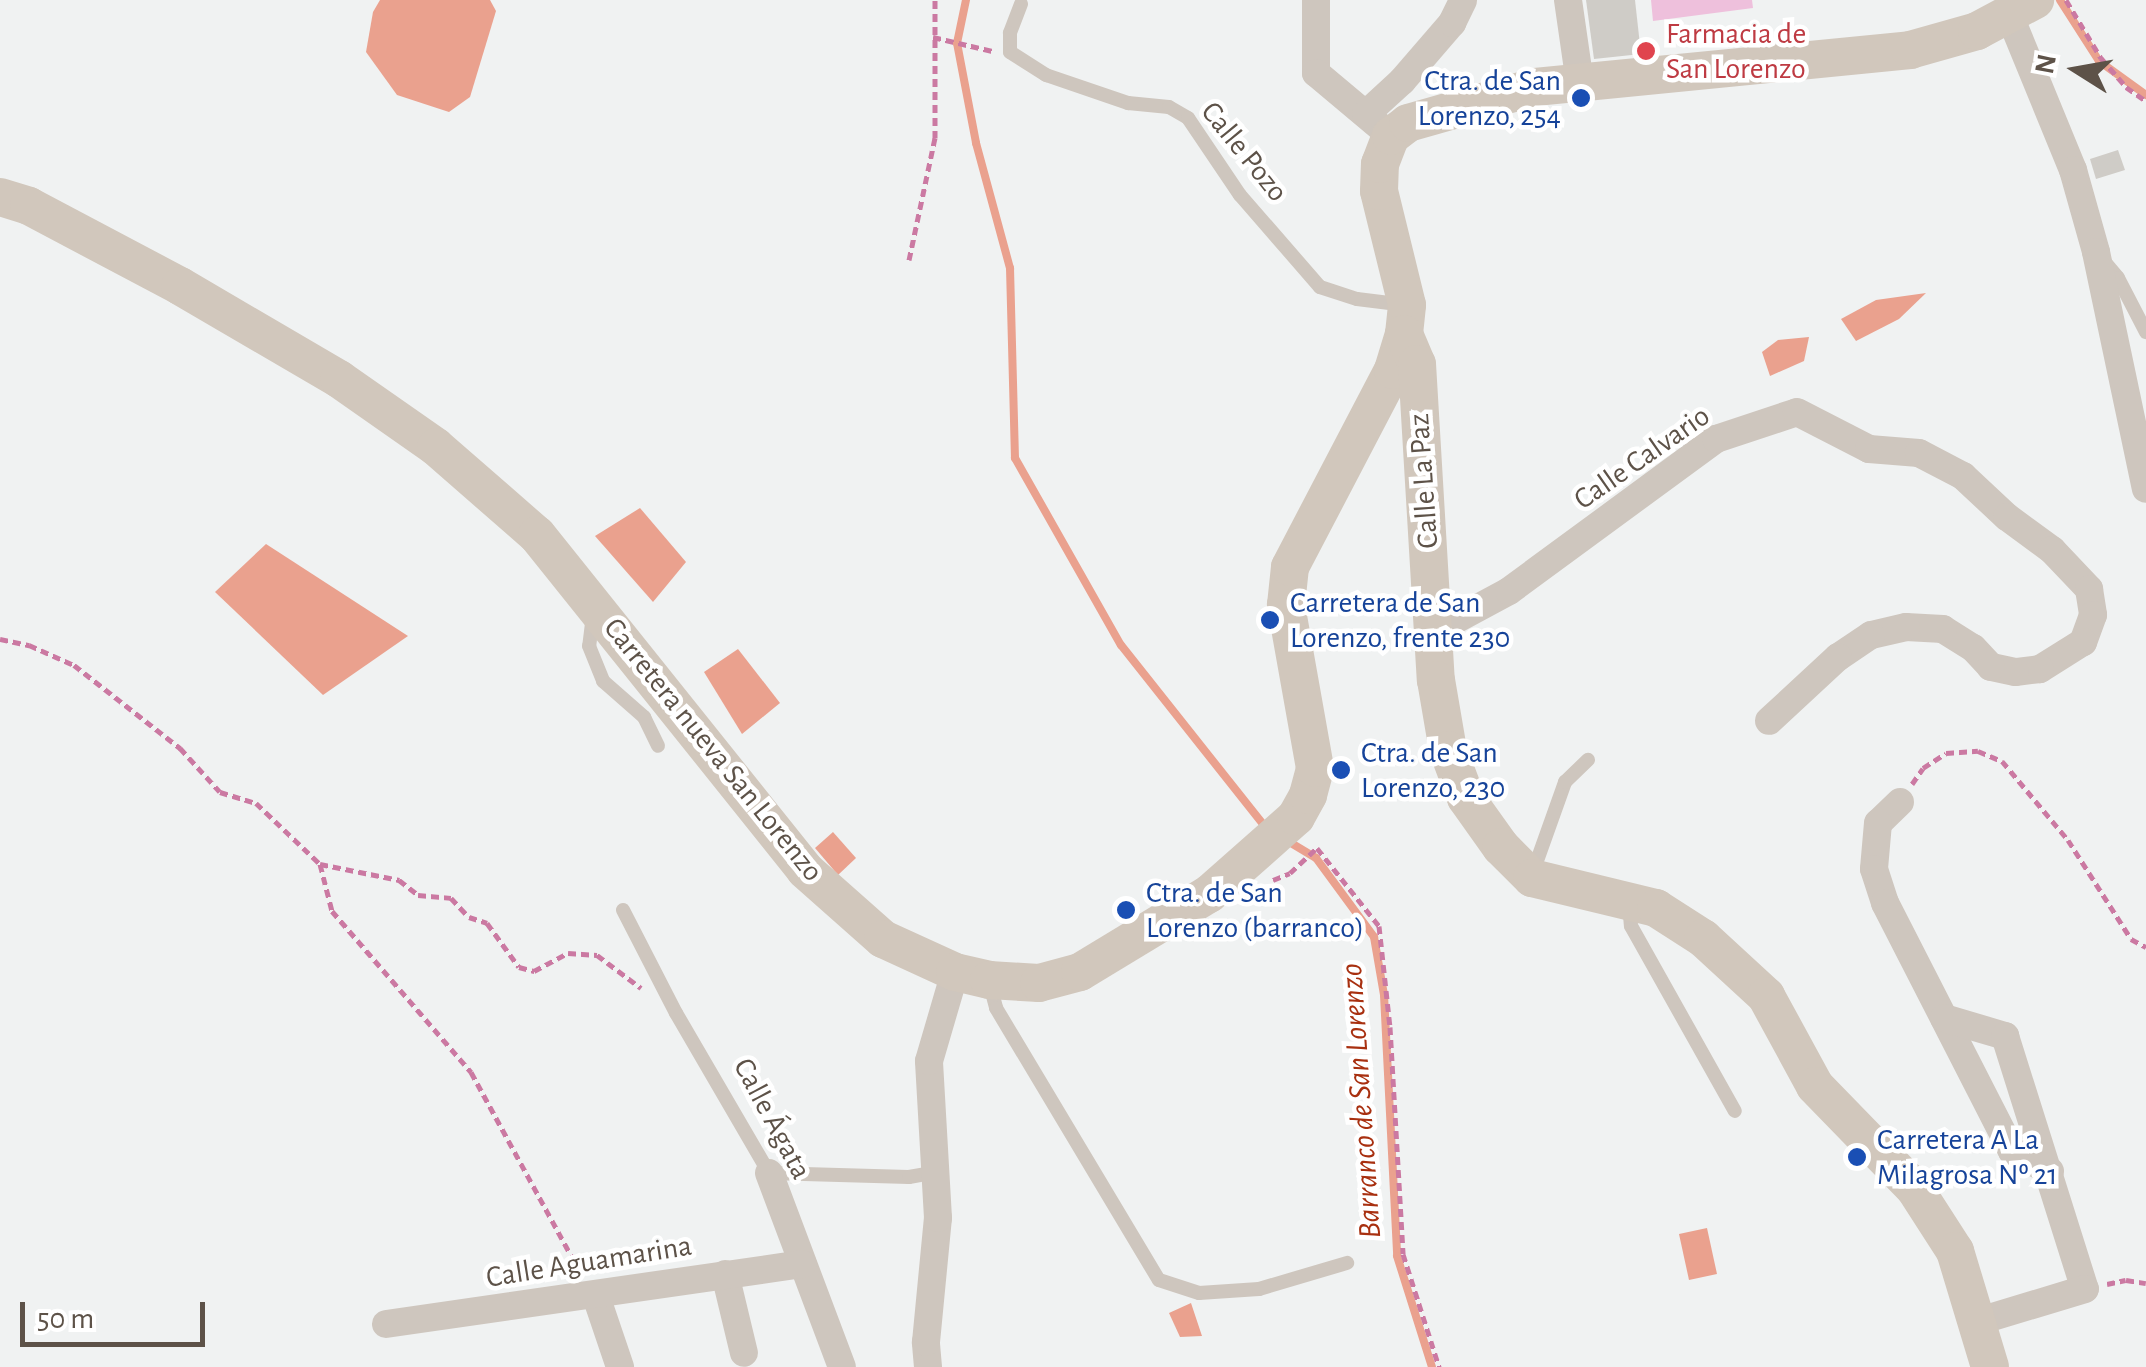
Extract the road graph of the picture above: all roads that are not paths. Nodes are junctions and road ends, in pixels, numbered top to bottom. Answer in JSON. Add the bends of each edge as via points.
{"nodes":[{"id":1,"x":1316,"y":0,"type":"edge"},
{"id":2,"x":1463,"y":0,"type":"edge"},
{"id":3,"x":1568,"y":0,"type":"edge"},
{"id":4,"x":1022,"y":4,"type":"dead end"},
{"id":5,"x":2022,"y":7,"type":"edge"},
{"id":6,"x":1580,"y":83,"type":"junction"},
{"id":7,"x":1378,"y":125,"type":"junction"},
{"id":8,"x":0,"y":198,"type":"edge"},
{"id":9,"x":2096,"y":252,"type":"junction"},
{"id":10,"x":1405,"y":320,"type":"junction"},
{"id":11,"x":2146,"y":332,"type":"edge"},
{"id":12,"x":2146,"y":489,"type":"edge"},
{"id":13,"x":594,"y":604,"type":"junction"},
{"id":14,"x":1433,"y":632,"type":"junction"},
{"id":15,"x":1769,"y":721,"type":"dead end"},
{"id":16,"x":658,"y":746,"type":"dead end"},
{"id":17,"x":1588,"y":760,"type":"dead end"},
{"id":18,"x":1900,"y":802,"type":"road end"},
{"id":19,"x":1532,"y":878,"type":"junction"},
{"id":20,"x":1629,"y":902,"type":"junction"},
{"id":21,"x":623,"y":910,"type":"dead end"},
{"id":22,"x":972,"y":976,"type":"junction"},
{"id":23,"x":1944,"y":1018,"type":"junction"},
{"id":24,"x":1735,"y":1111,"type":"dead end"},
{"id":25,"x":2050,"y":1170,"type":"junction"},
{"id":26,"x":769,"y":1172,"type":"junction"},
{"id":27,"x":937,"y":1172,"type":"junction"},
{"id":28,"x":1347,"y":1263,"type":"dead end"},
{"id":29,"x":803,"y":1264,"type":"junction"},
{"id":30,"x":725,"y":1274,"type":"junction"},
{"id":31,"x":596,"y":1296,"type":"junction"},
{"id":32,"x":1979,"y":1320,"type":"junction"},
{"id":33,"x":386,"y":1324,"type":"dead end"},
{"id":34,"x":744,"y":1353,"type":"dead end"},
{"id":35,"x":620,"y":1367,"type":"edge"},
{"id":36,"x":842,"y":1367,"type":"edge"},
{"id":37,"x":928,"y":1367,"type":"edge"},
{"id":38,"x":1990,"y":1367,"type":"edge"}],
"edges":[{"from":1,"to":7,"type":"street","via":[[1316,73]]},
{"from":2,"to":7,"type":"street"},
{"from":3,"to":6,"type":"street"},
{"from":4,"to":10,"type":"lane","name":"Calle Pozo","via":[[1010,52],[1046,75],[1128,103],[1169,107],[1188,118],[1240,195],[1320,288]]},
{"from":5,"to":6,"type":"street","via":[[1977,32],[1910,50]]},
{"from":5,"to":9,"type":"street"},
{"from":6,"to":7,"type":"street","via":[[1534,87],[1408,123]]},
{"from":7,"to":10,"type":"street","via":[[1379,191]]},
{"from":8,"to":13,"type":"street","name":"Carretera nueva San Lorenzo","via":[[28,206],[180,286],[339,379],[436,447],[537,535]]},
{"from":9,"to":11,"type":"lane"},
{"from":9,"to":12,"type":"street"},
{"from":10,"to":14,"type":"street","name":"Calle La Paz","via":[[1417,364]]},
{"from":10,"to":22,"type":"street","name":"Carretera nueva San Lorenzo","via":[[1393,370],[1290,567],[1286,605],[1316,768],[1306,833],[1080,972],[1040,983]]},
{"from":13,"to":16,"type":"lane","via":[[589,646],[603,681],[644,717]]},
{"from":13,"to":22,"type":"street","name":"Carretera nueva San Lorenzo","via":[[806,870],[883,939]]},
{"from":14,"to":15,"type":"street","name":"Calle Calvario","via":[[1509,591],[1716,439],[1797,412],[1870,448],[1919,453],[1963,476],[2089,589],[2093,616],[2083,642],[2040,669],[1991,666],[1943,630],[1906,627],[1870,634]]},
{"from":14,"to":19,"type":"street","name":"Calle La Paz","via":[[1448,750],[1466,798]]},
{"from":17,"to":19,"type":"lane","via":[[1564,782]]},
{"from":18,"to":23,"type":"street","via":[[1878,823],[1874,869],[1884,903]]},
{"from":19,"to":20,"type":"street"},
{"from":20,"to":24,"type":"lane","via":[[1631,926]]},
{"from":20,"to":32,"type":"street","via":[[1656,908],[1703,938],[1766,996],[1814,1086],[1915,1189],[1955,1251]]},
{"from":21,"to":26,"type":"lane","name":"Calle Ágata"},
{"from":22,"to":27,"type":"street","via":[[929,1061]]},
{"from":22,"to":28,"type":"lane","via":[[1158,1280],[1199,1293],[1259,1290]]},
{"from":23,"to":25,"type":"street","via":[[2012,1150]]},
{"from":23,"to":25,"type":"street","via":[[2005,1036]]},
{"from":25,"to":32,"type":"street","via":[[2085,1289]]},
{"from":26,"to":27,"type":"lane"},
{"from":26,"to":29,"type":"street","name":"Calle Ágata"},
{"from":27,"to":37,"type":"street"},
{"from":29,"to":30,"type":"street","name":"Calle Aguamarina"},
{"from":29,"to":36,"type":"street","name":"Calle Ágata"},
{"from":30,"to":31,"type":"street","name":"Calle Aguamarina"},
{"from":30,"to":34,"type":"street"},
{"from":31,"to":33,"type":"street","name":"Calle Aguamarina"},
{"from":31,"to":35,"type":"street"},
{"from":32,"to":38,"type":"street"}]}
